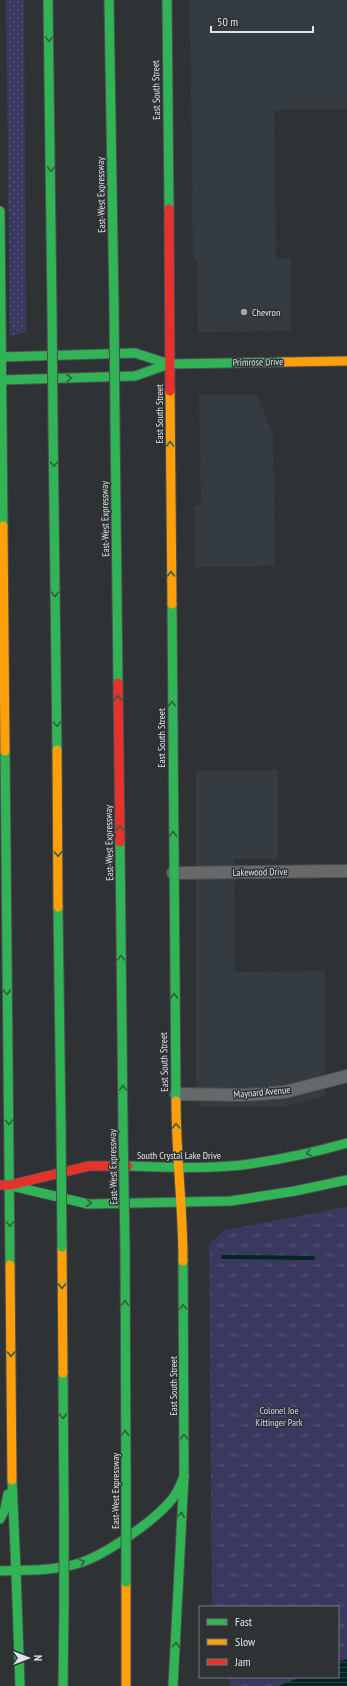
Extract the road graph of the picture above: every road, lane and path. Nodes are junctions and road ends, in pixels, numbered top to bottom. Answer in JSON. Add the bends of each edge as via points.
{"nodes":[{"id":1,"x":48,"y":0,"type":"edge"},
{"id":2,"x":108,"y":0,"type":"edge"},
{"id":3,"x":167,"y":0,"type":"edge"},
{"id":4,"x":0,"y":211,"type":"edge"},
{"id":5,"x":1,"y":357,"type":"edge"},
{"id":6,"x":347,"y":361,"type":"edge"},
{"id":7,"x":170,"y":364,"type":"junction"},
{"id":8,"x":1,"y":380,"type":"edge"},
{"id":9,"x":2,"y":669,"type":"edge"},
{"id":10,"x":347,"y":871,"type":"edge"},
{"id":11,"x":173,"y":873,"type":"junction"},
{"id":12,"x":3,"y":883,"type":"edge"},
{"id":13,"x":347,"y":1076,"type":"edge"},
{"id":14,"x":176,"y":1094,"type":"junction"},
{"id":15,"x":347,"y":1143,"type":"edge"},
{"id":16,"x":177,"y":1166,"type":"junction"},
{"id":17,"x":347,"y":1180,"type":"edge"},
{"id":18,"x":0,"y":1185,"type":"edge"},
{"id":19,"x":10,"y":1185,"type":"junction"},
{"id":20,"x":182,"y":1202,"type":"junction"},
{"id":21,"x":184,"y":1476,"type":"junction"},
{"id":22,"x":12,"y":1477,"type":"junction"},
{"id":23,"x":0,"y":1519,"type":"edge"},
{"id":24,"x":0,"y":1571,"type":"edge"},
{"id":25,"x":16,"y":1571,"type":"junction"},
{"id":26,"x":20,"y":1686,"type":"edge"},
{"id":27,"x":64,"y":1686,"type":"edge"},
{"id":28,"x":126,"y":1686,"type":"edge"},
{"id":29,"x":173,"y":1686,"type":"edge"}],
"edges":[{"from":1,"to":27,"type":"main road","one_way":true,"bridge":true,"via":[[61,1127]]},
{"from":28,"to":2,"type":"main road","name":"East-West Expressway","one_way":true,"bridge":true,"via":[[125,1246]]},
{"from":3,"to":7,"type":"main road","name":"East South Street"},
{"from":4,"to":5,"type":"main road"},
{"from":5,"to":7,"type":"main road","name":"Primrose Drive","via":[[134,353]]},
{"from":5,"to":8,"type":"main road"},
{"from":6,"to":7,"type":"main road","name":"Primrose Drive"},
{"from":8,"to":7,"type":"main road","name":"Primrose Drive","one_way":true,"via":[[134,376]]},
{"from":11,"to":7,"type":"main road","name":"East South Street","one_way":true},
{"from":8,"to":9,"type":"main road"},
{"from":9,"to":12,"type":"main road"},
{"from":10,"to":11,"type":"street","name":"Lakewood Drive"},
{"from":14,"to":11,"type":"main road","name":"East South Street","one_way":true},
{"from":12,"to":19,"type":"main road","one_way":true},
{"from":13,"to":14,"type":"street","name":"Maynard Avenue","via":[[285,1092],[246,1095]]},
{"from":16,"to":14,"type":"main road","name":"East South Street","one_way":true},
{"from":15,"to":16,"type":"main road","name":"South Crystal Lake Drive","one_way":true,"via":[[304,1155],[257,1163],[208,1167]]},
{"from":16,"to":19,"type":"main road","name":"South Crystal Lake Drive","via":[[89,1166]]},
{"from":16,"to":20,"type":"main road","name":"East South Street"},
{"from":17,"to":20,"type":"main road","name":"South Crystal Lake Drive","via":[[248,1199]]},
{"from":18,"to":19,"type":"main road","name":"South Crystal Lake Drive"},
{"from":19,"to":20,"type":"main road","name":"South Crystal Lake Drive","one_way":true,"via":[[88,1204]]},
{"from":19,"to":22,"type":"main road","one_way":true},
{"from":21,"to":20,"type":"main road","name":"East South Street","one_way":true},
{"from":25,"to":21,"type":"main road","one_way":true,"via":[[58,1568],[98,1556],[119,1543],[172,1500],[179,1491]]},
{"from":29,"to":21,"type":"main road","name":"East South Street","one_way":true},
{"from":22,"to":23,"type":"main road","via":[[5,1509]]},
{"from":22,"to":25,"type":"main road"},
{"from":24,"to":25,"type":"main road"},
{"from":25,"to":26,"type":"main road"}]}
